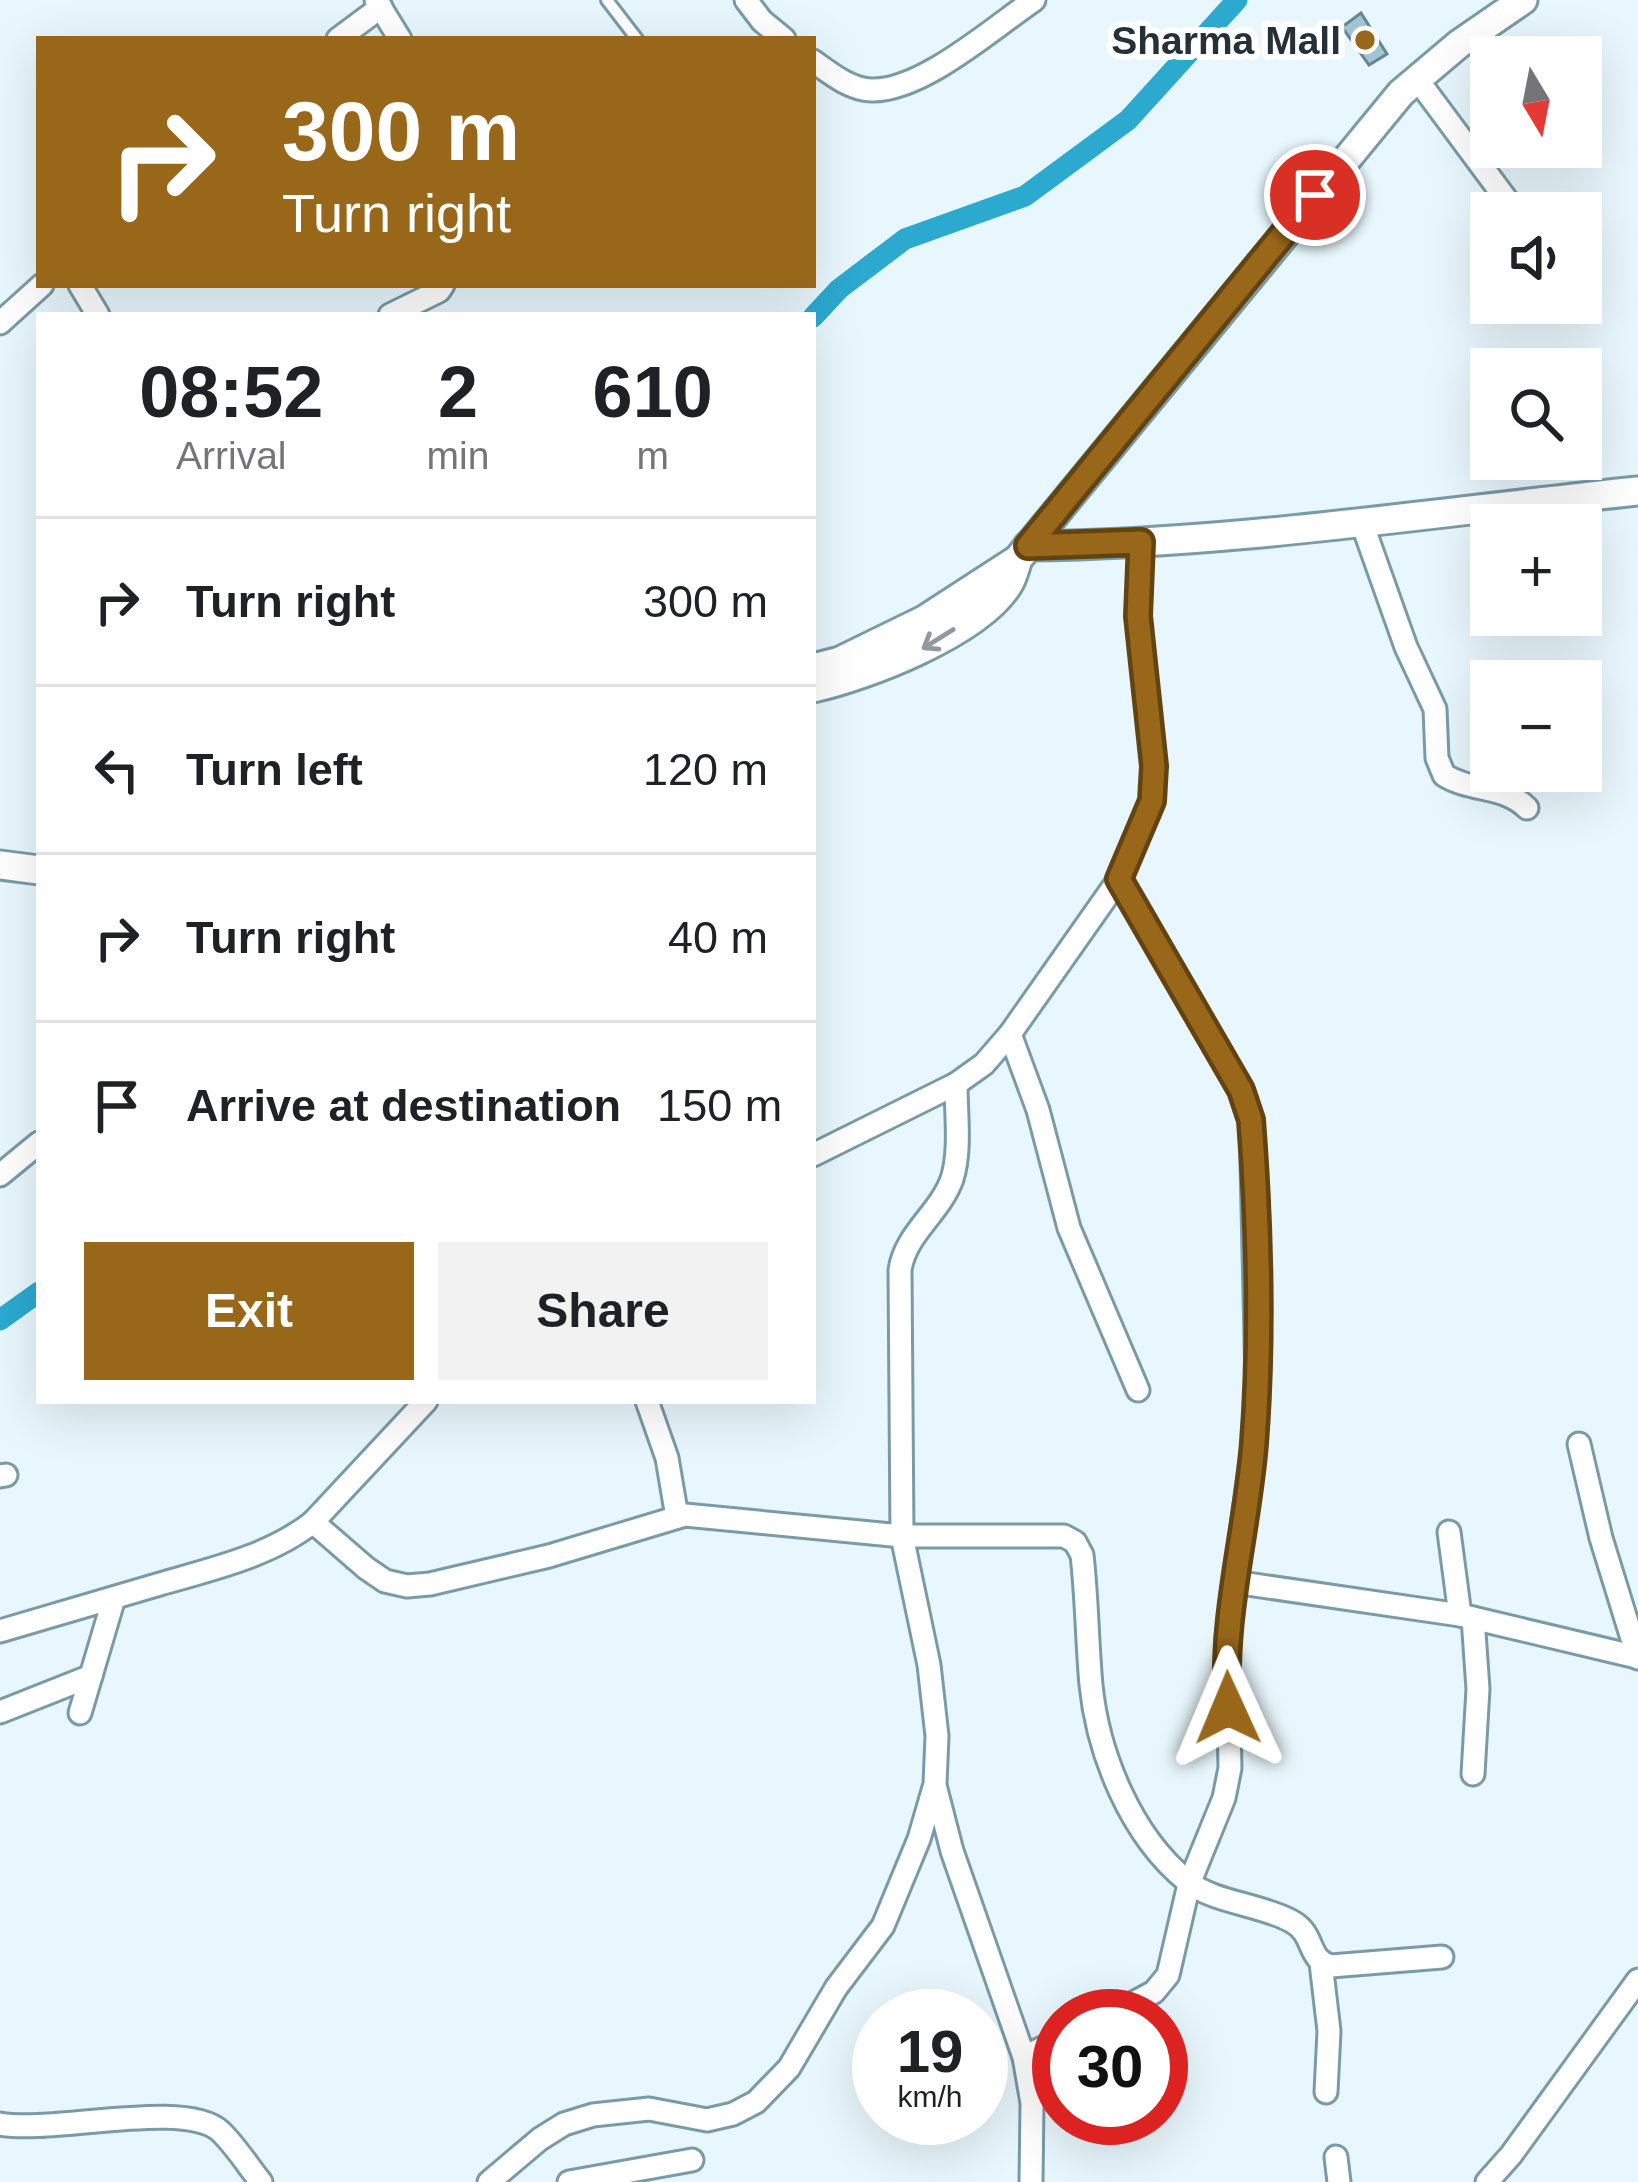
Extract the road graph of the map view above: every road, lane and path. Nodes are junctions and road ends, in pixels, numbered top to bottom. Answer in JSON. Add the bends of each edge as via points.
{"nodes":[{"id":1,"x":608,"y":0,"type":"edge"},
{"id":2,"x":746,"y":0,"type":"edge"},
{"id":3,"x":1034,"y":0,"type":"edge"},
{"id":4,"x":1523,"y":0,"type":"edge"},
{"id":5,"x":379,"y":4,"type":"edge"},
{"id":6,"x":342,"y":36,"type":"edge"},
{"id":7,"x":398,"y":36,"type":"edge"},
{"id":8,"x":635,"y":36,"type":"edge"},
{"id":9,"x":781,"y":36,"type":"edge"},
{"id":10,"x":816,"y":63,"type":"edge"},
{"id":11,"x":1417,"y":79,"type":"junction"},
{"id":12,"x":1502,"y":192,"type":"edge"},
{"id":13,"x":39,"y":288,"type":"edge"},
{"id":14,"x":441,"y":288,"type":"edge"},
{"id":15,"x":396,"y":312,"type":"edge"},
{"id":16,"x":0,"y":323,"type":"edge"},
{"id":17,"x":1638,"y":491,"type":"edge"},
{"id":18,"x":1362,"y":523,"type":"junction"},
{"id":19,"x":1141,"y":542,"type":"junction"},
{"id":20,"x":1023,"y":553,"type":"junction"},
{"id":21,"x":816,"y":667,"type":"edge"},
{"id":22,"x":816,"y":687,"type":"edge"},
{"id":23,"x":1527,"y":808,"type":"dead end"},
{"id":24,"x":0,"y":865,"type":"edge"},
{"id":25,"x":36,"y":870,"type":"edge"},
{"id":26,"x":1119,"y":879,"type":"junction"},
{"id":27,"x":0,"y":883,"type":"edge"},
{"id":28,"x":36,"y":887,"type":"edge"},
{"id":29,"x":1010,"y":1034,"type":"junction"},
{"id":30,"x":956,"y":1084,"type":"junction"},
{"id":31,"x":36,"y":1145,"type":"edge"},
{"id":32,"x":816,"y":1154,"type":"edge"},
{"id":33,"x":0,"y":1175,"type":"edge"},
{"id":34,"x":1138,"y":1390,"type":"dead end"},
{"id":35,"x":423,"y":1404,"type":"edge"},
{"id":36,"x":647,"y":1404,"type":"edge"},
{"id":37,"x":1579,"y":1444,"type":"dead end"},
{"id":38,"x":677,"y":1517,"type":"junction"},
{"id":39,"x":313,"y":1522,"type":"junction"},
{"id":40,"x":1449,"y":1532,"type":"dead end"},
{"id":41,"x":902,"y":1536,"type":"junction"},
{"id":42,"x":1234,"y":1582,"type":"junction"},
{"id":43,"x":114,"y":1598,"type":"junction"},
{"id":44,"x":1467,"y":1616,"type":"junction"},
{"id":45,"x":0,"y":1631,"type":"edge"},
{"id":46,"x":1638,"y":1658,"type":"edge"},
{"id":47,"x":91,"y":1676,"type":"junction"},
{"id":48,"x":0,"y":1712,"type":"edge"},
{"id":49,"x":80,"y":1713,"type":"dead end"},
{"id":50,"x":1473,"y":1774,"type":"dead end"},
{"id":51,"x":935,"y":1784,"type":"junction"},
{"id":52,"x":1190,"y":1884,"type":"junction"},
{"id":53,"x":1442,"y":1957,"type":"dead end"},
{"id":54,"x":1321,"y":1963,"type":"junction"},
{"id":55,"x":1638,"y":1980,"type":"edge"},
{"id":56,"x":1155,"y":1989,"type":"edge"},
{"id":57,"x":1032,"y":2052,"type":"edge"},
{"id":58,"x":1024,"y":2056,"type":"junction"},
{"id":59,"x":1326,"y":2092,"type":"dead end"},
{"id":60,"x":0,"y":2124,"type":"edge"},
{"id":61,"x":1336,"y":2157,"type":"dead end"},
{"id":62,"x":692,"y":2160,"type":"dead end"},
{"id":63,"x":505,"y":2178,"type":"edge"},
{"id":64,"x":261,"y":2182,"type":"edge"},
{"id":65,"x":569,"y":2182,"type":"edge"},
{"id":66,"x":1031,"y":2182,"type":"edge"},
{"id":67,"x":1339,"y":2182,"type":"edge"},
{"id":68,"x":1487,"y":2182,"type":"edge"}],
"edges":[{"from":1,"to":8,"type":"lane"},
{"from":2,"to":9,"type":"street"},
{"from":3,"to":10,"type":"street","via":[[937,67],[891,88],[849,85]]},
{"from":4,"to":11,"type":"street"},
{"from":5,"to":6,"type":"street"},
{"from":5,"to":7,"type":"street"},
{"from":11,"to":12,"type":"street"},
{"from":11,"to":20,"type":"street"},
{"from":13,"to":16,"type":"street"},
{"from":14,"to":15,"type":"street"},
{"from":17,"to":18,"type":"street"},
{"from":18,"to":19,"type":"street"},
{"from":18,"to":23,"type":"street","via":[[1435,710],[1444,775],[1512,795]]},
{"from":19,"to":20,"type":"street"},
{"from":19,"to":26,"type":"street","via":[[1138,616],[1152,801]]},
{"from":20,"to":21,"type":"street","via":[[924,620]]},
{"from":20,"to":22,"type":"street","one_way":true,"via":[[997,599],[934,644]]},
{"from":24,"to":25,"type":"street"},
{"from":26,"to":29,"type":"street"},
{"from":26,"to":42,"type":"street","via":[[1251,1120],[1257,1381]]},
{"from":27,"to":28,"type":"street"},
{"from":29,"to":30,"type":"street"},
{"from":29,"to":34,"type":"street","via":[[1069,1228]]},
{"from":30,"to":32,"type":"street"},
{"from":30,"to":41,"type":"street","via":[[952,1180],[900,1270]]},
{"from":31,"to":33,"type":"street"},
{"from":35,"to":39,"type":"street"},
{"from":36,"to":38,"type":"street"},
{"from":37,"to":46,"type":"street"},
{"from":38,"to":39,"type":"street","via":[[549,1556],[407,1586],[385,1581]]},
{"from":38,"to":41,"type":"street"},
{"from":39,"to":43,"type":"street","via":[[272,1548]]},
{"from":40,"to":44,"type":"street"},
{"from":41,"to":51,"type":"street","via":[[929,1665]]},
{"from":41,"to":52,"type":"street","via":[[1075,1542],[1092,1690],[1116,1783]]},
{"from":42,"to":44,"type":"street"},
{"from":42,"to":52,"type":"street","via":[[1230,1768]]},
{"from":43,"to":45,"type":"street"},
{"from":43,"to":47,"type":"street"},
{"from":44,"to":46,"type":"street"},
{"from":44,"to":50,"type":"street","via":[[1478,1689]]},
{"from":47,"to":48,"type":"street"},
{"from":47,"to":49,"type":"street"},
{"from":51,"to":58,"type":"street"},
{"from":51,"to":63,"type":"street","via":[[884,1926],[789,2068],[756,2102],[707,2120],[649,2109],[592,2115],[552,2131]]},
{"from":52,"to":54,"type":"street","via":[[1292,1921]]},
{"from":52,"to":56,"type":"street","via":[[1163,1984]]},
{"from":53,"to":54,"type":"street"},
{"from":54,"to":59,"type":"street"},
{"from":55,"to":68,"type":"street"},
{"from":57,"to":58,"type":"street"},
{"from":58,"to":66,"type":"street"},
{"from":60,"to":64,"type":"street","via":[[196,2121],[220,2131]]},
{"from":61,"to":67,"type":"street"},
{"from":62,"to":65,"type":"street"}]}
